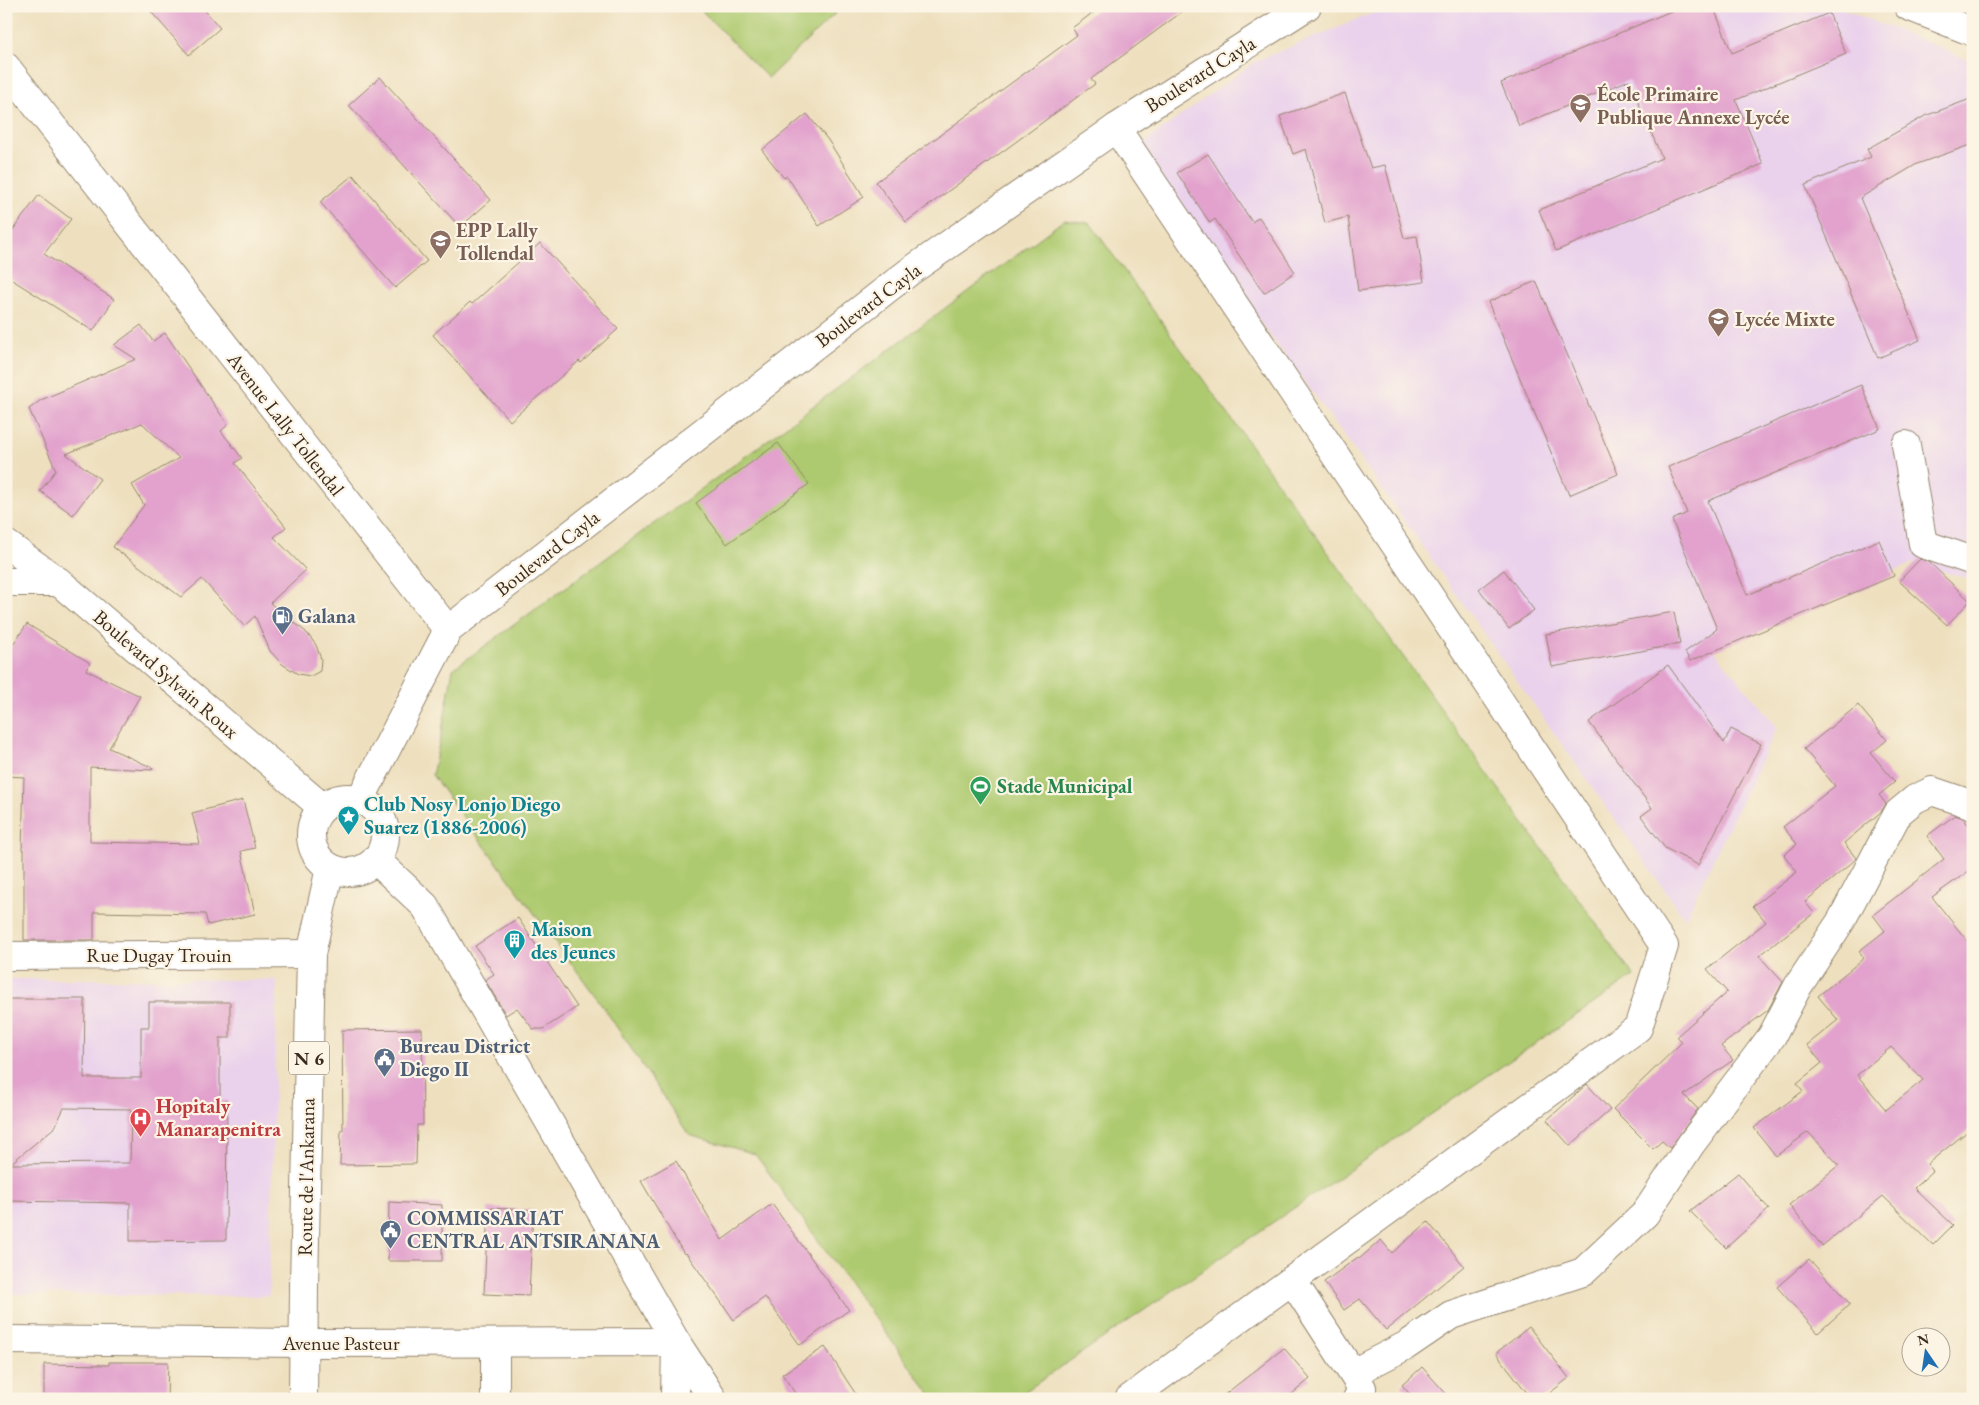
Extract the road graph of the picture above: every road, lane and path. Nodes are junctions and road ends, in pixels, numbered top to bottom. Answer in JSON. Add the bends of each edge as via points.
{"nodes":[{"id":1,"x":1307,"y":6,"type":"edge"},
{"id":2,"x":1908,"y":6,"type":"edge"},
{"id":3,"x":1973,"y":32,"type":"edge"},
{"id":4,"x":6,"y":67,"type":"edge"},
{"id":5,"x":1116,"y":128,"type":"junction"},
{"id":6,"x":1906,"y":445,"type":"dead end"},
{"id":7,"x":6,"y":544,"type":"edge"},
{"id":8,"x":1973,"y":561,"type":"edge"},
{"id":9,"x":6,"y":582,"type":"edge"},
{"id":10,"x":59,"y":582,"type":"junction"},
{"id":11,"x":448,"y":630,"type":"junction"},
{"id":12,"x":360,"y":800,"type":"junction"},
{"id":13,"x":1973,"y":806,"type":"edge"},
{"id":14,"x":323,"y":808,"type":"junction"},
{"id":15,"x":376,"y":860,"type":"junction"},
{"id":16,"x":330,"y":868,"type":"junction"},
{"id":17,"x":311,"y":954,"type":"junction"},
{"id":18,"x":6,"y":956,"type":"edge"},
{"id":19,"x":1292,"y":1280,"type":"junction"},
{"id":20,"x":6,"y":1340,"type":"edge"},
{"id":21,"x":496,"y":1342,"type":"junction"},
{"id":22,"x":676,"y":1342,"type":"junction"},
{"id":23,"x":303,"y":1343,"type":"junction"},
{"id":24,"x":1355,"y":1386,"type":"edge"},
{"id":25,"x":303,"y":1399,"type":"edge"},
{"id":26,"x":495,"y":1399,"type":"edge"},
{"id":27,"x":675,"y":1399,"type":"edge"},
{"id":28,"x":713,"y":1399,"type":"edge"},
{"id":29,"x":1128,"y":1399,"type":"edge"}],
"edges":[{"from":1,"to":5,"type":"street","name":"Boulevard Cayla"},
{"from":2,"to":3,"type":"street"},
{"from":4,"to":11,"type":"street","name":"Avenue Lally Tollendal"},
{"from":5,"to":11,"type":"street","name":"Boulevard Cayla","via":[[909,272]]},
{"from":5,"to":19,"type":"street","via":[[1664,946],[1638,1028]]},
{"from":6,"to":8,"type":"street","via":[[1924,544]]},
{"from":7,"to":10,"type":"street","name":"Boulevard Sylvain Roux"},
{"from":9,"to":10,"type":"street"},
{"from":10,"to":14,"type":"street","name":"Boulevard Sylvain Roux"},
{"from":11,"to":12,"type":"street"},
{"from":12,"to":14,"type":"street","via":[[336,800]]},
{"from":12,"to":15,"type":"street","via":[[370,805],[384,826],[385,838]]},
{"from":13,"to":24,"type":"street","via":[[1932,791],[1898,813],[1840,921],[1798,986],[1772,1036],[1691,1144],[1644,1214],[1583,1272],[1451,1315]]},
{"from":14,"to":16,"type":"street","via":[[312,826],[311,838],[320,860]]},
{"from":15,"to":16,"type":"street","via":[[361,870],[351,872]]},
{"from":15,"to":22,"type":"street","via":[[425,906]]},
{"from":16,"to":17,"type":"street","name":"Route de l'Ankarana","number":"N 6"},
{"from":17,"to":18,"type":"street","name":"Rue Dugay Trouin"},
{"from":17,"to":23,"type":"street","name":"Route de l'Ankarana","number":"N 6"},
{"from":19,"to":24,"type":"street"},
{"from":19,"to":29,"type":"street"},
{"from":20,"to":23,"type":"street","name":"Avenue Pasteur"},
{"from":21,"to":22,"type":"street","name":"Avenue Pasteur"},
{"from":21,"to":23,"type":"street","name":"Avenue Pasteur"},
{"from":21,"to":26,"type":"street"},
{"from":22,"to":27,"type":"street"},
{"from":22,"to":28,"type":"street"},
{"from":23,"to":25,"type":"street","name":"Route de l'Ankarana","number":"N 6"}]}
